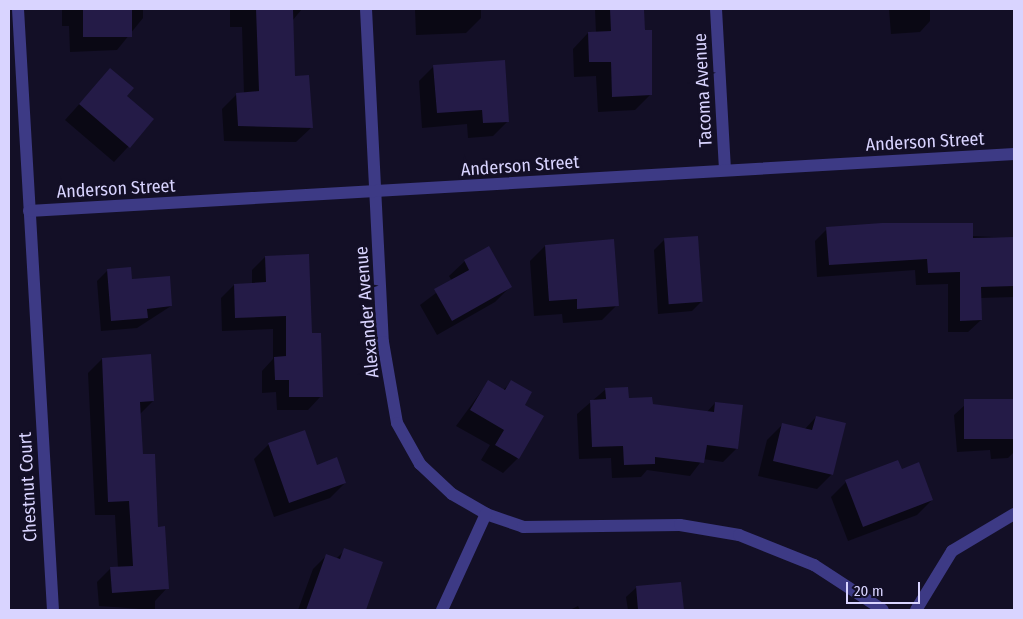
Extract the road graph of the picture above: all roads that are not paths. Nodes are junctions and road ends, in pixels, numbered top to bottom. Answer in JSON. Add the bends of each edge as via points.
{"nodes":[{"id":1,"x":18,"y":9,"type":"edge"},
{"id":2,"x":366,"y":9,"type":"edge"},
{"id":3,"x":716,"y":9,"type":"edge"},
{"id":4,"x":1014,"y":154,"type":"edge"},
{"id":5,"x":725,"y":170,"type":"junction"},
{"id":6,"x":375,"y":193,"type":"junction"},
{"id":7,"x":29,"y":211,"type":"junction"},
{"id":8,"x":486,"y":514,"type":"junction"},
{"id":9,"x":1014,"y":514,"type":"edge"},
{"id":10,"x":53,"y":610,"type":"edge"},
{"id":11,"x":442,"y":610,"type":"edge"},
{"id":12,"x":883,"y":610,"type":"edge"},
{"id":13,"x":916,"y":610,"type":"edge"}],
"edges":[{"from":1,"to":7,"type":"street","name":"Chestnut Court"},
{"from":2,"to":6,"type":"street","name":"Alexander Avenue"},
{"from":3,"to":5,"type":"street","name":"Tacoma Avenue"},
{"from":4,"to":5,"type":"street","name":"Anderson Street"},
{"from":5,"to":6,"type":"street","name":"Anderson Street"},
{"from":6,"to":7,"type":"street","name":"Anderson Street"},
{"from":6,"to":8,"type":"street","name":"Alexander Avenue","via":[[383,342],[397,423],[420,464],[452,494]]},
{"from":7,"to":10,"type":"street","name":"Chestnut Court"},
{"from":8,"to":11,"type":"street"},
{"from":8,"to":12,"type":"street","name":"Alexander Avenue","via":[[544,529],[680,526],[738,536],[814,565]]},
{"from":9,"to":13,"type":"street","via":[[952,551]]}]}
